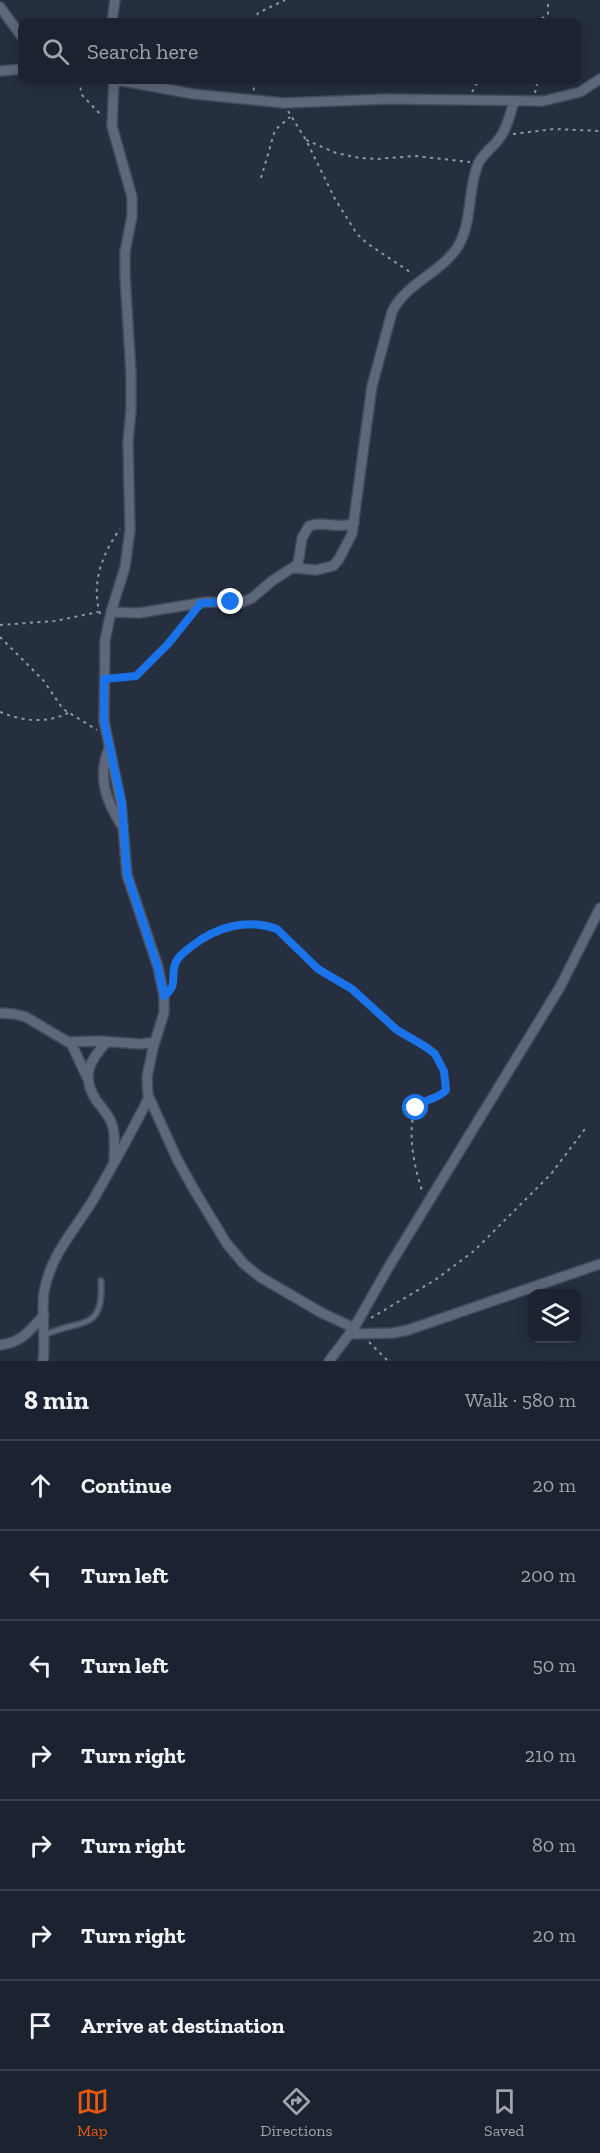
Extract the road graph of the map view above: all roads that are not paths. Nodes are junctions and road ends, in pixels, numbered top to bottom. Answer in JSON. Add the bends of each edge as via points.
{"nodes":[{"id":1,"x":115,"y":0,"type":"edge"},
{"id":2,"x":0,"y":7,"type":"edge"},
{"id":3,"x":113,"y":18,"type":"edge"},
{"id":4,"x":18,"y":32,"type":"edge"},
{"id":5,"x":18,"y":69,"type":"edge"},
{"id":6,"x":0,"y":71,"type":"edge"},
{"id":7,"x":600,"y":79,"type":"edge"},
{"id":8,"x":115,"y":84,"type":"edge"},
{"id":9,"x":139,"y":84,"type":"edge"},
{"id":10,"x":514,"y":102,"type":"junction"},
{"id":11,"x":354,"y":523,"type":"junction"},
{"id":12,"x":294,"y":568,"type":"junction"},
{"id":13,"x":111,"y":612,"type":"junction"},
{"id":14,"x":109,"y":748,"type":"junction"},
{"id":15,"x":123,"y":828,"type":"junction"},
{"id":16,"x":600,"y":908,"type":"edge"},
{"id":17,"x":0,"y":1013,"type":"edge"},
{"id":18,"x":106,"y":1042,"type":"junction"},
{"id":19,"x":155,"y":1042,"type":"junction"},
{"id":20,"x":71,"y":1043,"type":"junction"},
{"id":21,"x":89,"y":1082,"type":"junction"},
{"id":22,"x":149,"y":1097,"type":"junction"},
{"id":23,"x":114,"y":1162,"type":"junction"},
{"id":24,"x":600,"y":1264,"type":"edge"},
{"id":25,"x":101,"y":1281,"type":"dead end"},
{"id":26,"x":44,"y":1315,"type":"junction"},
{"id":27,"x":355,"y":1330,"type":"junction"},
{"id":28,"x":45,"y":1335,"type":"junction"},
{"id":29,"x":0,"y":1345,"type":"edge"},
{"id":30,"x":43,"y":1361,"type":"edge"},
{"id":31,"x":329,"y":1361,"type":"edge"}],
"edges":[{"from":1,"to":3,"type":"street"},
{"from":2,"to":4,"type":"street"},
{"from":5,"to":6,"type":"street"},
{"from":7,"to":10,"type":"street","via":[[570,96]]},
{"from":8,"to":13,"type":"street","via":[[112,126],[132,203],[124,275],[131,411],[129,543]]},
{"from":9,"to":10,"type":"street","via":[[284,103],[387,99]]},
{"from":10,"to":11,"type":"street","via":[[500,138],[478,163],[461,240],[451,255],[396,304],[370,396]]},
{"from":11,"to":12,"type":"street","via":[[337,563],[316,570]]},
{"from":11,"to":12,"type":"street","via":[[309,526]]},
{"from":12,"to":13,"type":"street","via":[[246,602],[201,603],[153,612]]},
{"from":13,"to":14,"type":"street","via":[[104,652],[104,721]]},
{"from":14,"to":15,"type":"street"},
{"from":14,"to":15,"type":"street","via":[[103,768],[105,791]]},
{"from":15,"to":19,"type":"street","via":[[127,874],[164,996],[164,1013]]},
{"from":16,"to":27,"type":"street","via":[[561,987],[427,1204]]},
{"from":17,"to":20,"type":"street","via":[[26,1017]]},
{"from":18,"to":19,"type":"street"},
{"from":18,"to":20,"type":"street"},
{"from":18,"to":21,"type":"street","via":[[89,1064]]},
{"from":19,"to":22,"type":"street","via":[[147,1077]]},
{"from":20,"to":21,"type":"street"},
{"from":21,"to":23,"type":"street","via":[[113,1126]]},
{"from":22,"to":23,"type":"street"},
{"from":22,"to":27,"type":"street","via":[[196,1193],[226,1244],[243,1264]]},
{"from":23,"to":26,"type":"street","via":[[62,1244],[44,1292]]},
{"from":24,"to":27,"type":"street","via":[[408,1330]]},
{"from":25,"to":28,"type":"lane","via":[[99,1311],[92,1319]]},
{"from":26,"to":28,"type":"street"},
{"from":26,"to":29,"type":"street","via":[[20,1340]]},
{"from":27,"to":31,"type":"street"},
{"from":28,"to":30,"type":"street"}]}
